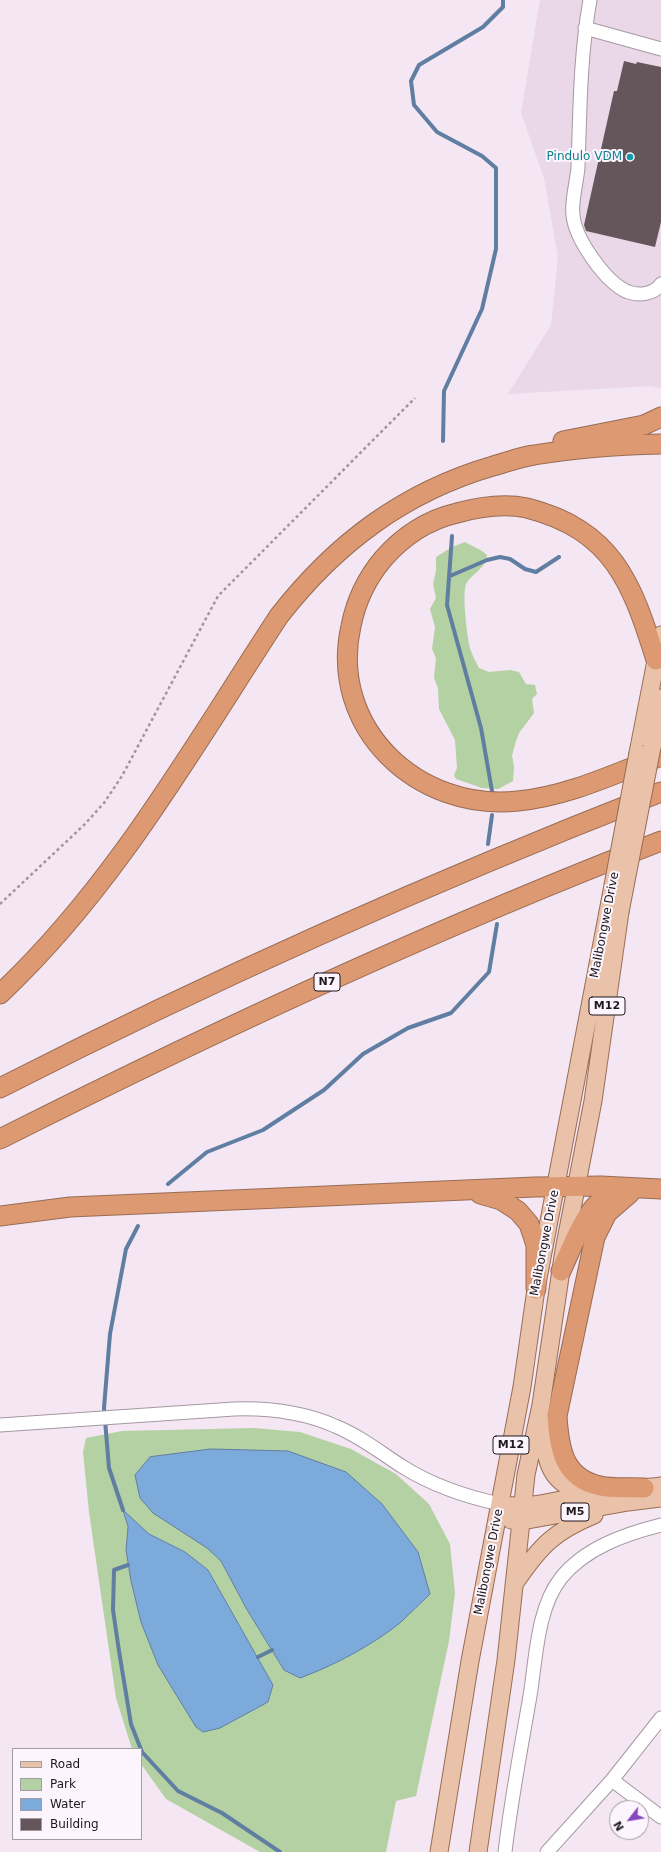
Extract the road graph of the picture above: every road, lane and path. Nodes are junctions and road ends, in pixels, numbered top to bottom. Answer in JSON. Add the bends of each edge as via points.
{"nodes":[{"id":1,"x":590,"y":0,"type":"edge"},
{"id":2,"x":585,"y":28,"type":"junction"},
{"id":3,"x":661,"y":49,"type":"edge"},
{"id":4,"x":661,"y":284,"type":"edge"},
{"id":5,"x":415,"y":398,"type":"dead end"},
{"id":6,"x":661,"y":417,"type":"edge"},
{"id":7,"x":661,"y":444,"type":"edge"},
{"id":8,"x":533,"y":455,"type":"junction"},
{"id":9,"x":661,"y":635,"type":"edge"},
{"id":10,"x":656,"y":660,"type":"junction"},
{"id":11,"x":661,"y":698,"type":"edge"},
{"id":12,"x":650,"y":752,"type":"edge"},
{"id":13,"x":661,"y":792,"type":"edge"},
{"id":14,"x":661,"y":841,"type":"edge"},
{"id":15,"x":0,"y":904,"type":"edge"},
{"id":16,"x":614,"y":914,"type":"junction"},
{"id":17,"x":0,"y":994,"type":"edge"},
{"id":18,"x":0,"y":1088,"type":"edge"},
{"id":19,"x":0,"y":1139,"type":"edge"},
{"id":20,"x":576,"y":1186,"type":"junction"},
{"id":21,"x":555,"y":1187,"type":"junction"},
{"id":22,"x":661,"y":1189,"type":"edge"},
{"id":23,"x":463,"y":1190,"type":"junction"},
{"id":24,"x":630,"y":1194,"type":"junction"},
{"id":25,"x":0,"y":1216,"type":"edge"},
{"id":26,"x":561,"y":1271,"type":"junction"},
{"id":27,"x":536,"y":1289,"type":"junction"},
{"id":28,"x":541,"y":1405,"type":"junction"},
{"id":29,"x":0,"y":1425,"type":"edge"},
{"id":30,"x":652,"y":1487,"type":"edge"},
{"id":31,"x":592,"y":1494,"type":"junction"},
{"id":32,"x":661,"y":1498,"type":"edge"},
{"id":33,"x":628,"y":1502,"type":"junction"},
{"id":34,"x":499,"y":1509,"type":"junction"},
{"id":35,"x":523,"y":1513,"type":"junction"},
{"id":36,"x":661,"y":1524,"type":"edge"},
{"id":37,"x":515,"y":1582,"type":"junction"},
{"id":38,"x":661,"y":1718,"type":"edge"},
{"id":39,"x":612,"y":1780,"type":"junction"},
{"id":40,"x":661,"y":1817,"type":"edge"},
{"id":41,"x":439,"y":1852,"type":"edge"},
{"id":42,"x":478,"y":1852,"type":"edge"},
{"id":43,"x":504,"y":1852,"type":"edge"},
{"id":44,"x":547,"y":1852,"type":"edge"}],
"edges":[{"from":1,"to":2,"type":"street"},
{"from":2,"to":3,"type":"street"},
{"from":2,"to":4,"type":"street","via":[[578,173],[573,215],[583,246],[619,287],[639,294],[649,293]]},
{"from":5,"to":15,"type":"path","via":[[218,596],[122,776],[104,803],[84,826]]},
{"from":6,"to":8,"type":"highway","via":[[644,425],[559,442]]},
{"from":7,"to":8,"type":"highway","via":[[626,445]]},
{"from":8,"to":17,"type":"highway","via":[[455,478],[411,499],[357,535],[316,572],[279,616],[136,836],[109,873],[61,931]]},
{"from":9,"to":10,"type":"main road","name":"Malibongwe Drive","number":"M12"},
{"from":10,"to":12,"type":"main road","name":"Malibongwe Drive","number":"M12"},
{"from":10,"to":12,"type":"highway","via":[[629,583],[608,554],[592,537],[568,523],[544,512],[518,506],[483,507],[439,517],[394,547],[376,567],[364,587],[348,637],[348,674],[351,692],[370,734],[381,750],[421,782],[454,795],[492,802],[560,794]]},
{"from":11,"to":12,"type":"main road","name":"Malibongwe Drive","number":"M12"},
{"from":12,"to":16,"type":"main road","name":"Malibongwe Drive","number":"M12","bridge":true},
{"from":13,"to":18,"type":"highway","via":[[510,852],[315,937],[155,1011]]},
{"from":14,"to":19,"type":"highway","number":"N7","via":[[507,903],[344,974],[167,1056]]},
{"from":16,"to":20,"type":"main road","name":"Malibongwe Drive","number":"M12","via":[[593,1101]]},
{"from":16,"to":21,"type":"main road","name":"Malibongwe Drive","number":"M12"},
{"from":20,"to":21,"type":"highway"},
{"from":20,"to":22,"type":"highway"},
{"from":20,"to":26,"type":"main road","name":"Malibongwe Drive","number":"M12"},
{"from":21,"to":23,"type":"highway"},
{"from":21,"to":27,"type":"main road","name":"Malibongwe Drive","number":"M12"},
{"from":22,"to":24,"type":"highway"},
{"from":23,"to":25,"type":"highway","via":[[70,1207]]},
{"from":23,"to":27,"type":"highway","via":[[501,1200],[518,1211],[529,1224],[536,1245]]},
{"from":24,"to":26,"type":"highway","via":[[606,1197],[599,1202],[580,1230]]},
{"from":24,"to":30,"type":"highway","via":[[607,1213],[595,1237],[557,1416],[559,1441],[564,1458],[579,1477],[601,1486]]},
{"from":26,"to":28,"type":"main road","name":"Malibongwe Drive","number":"M12"},
{"from":27,"to":34,"type":"main road","name":"Malibongwe Drive","number":"M12","via":[[522,1387]]},
{"from":28,"to":31,"type":"main road","via":[[546,1456],[554,1476],[567,1487]]},
{"from":28,"to":35,"type":"main road","name":"Malibongwe Drive","number":"M12","via":[[526,1475]]},
{"from":29,"to":34,"type":"street","via":[[234,1409],[293,1413],[346,1430],[418,1476]]},
{"from":30,"to":31,"type":"main road","number":"M5"},
{"from":31,"to":35,"type":"main road","number":"M5"},
{"from":32,"to":33,"type":"main road","number":"M5"},
{"from":33,"to":35,"type":"main road","number":"M5"},
{"from":33,"to":37,"type":"main road","via":[[587,1518],[546,1541]]},
{"from":34,"to":35,"type":"main road","number":"M5","via":[[506,1519]]},
{"from":34,"to":41,"type":"main road","name":"Malibongwe Drive","number":"M12","via":[[470,1661]]},
{"from":35,"to":37,"type":"main road","name":"Malibongwe Drive","number":"M12"},
{"from":36,"to":43,"type":"street","via":[[624,1534],[585,1556],[562,1577],[549,1595],[539,1635],[511,1796]]},
{"from":37,"to":42,"type":"main road","name":"Malibongwe Drive","number":"M12"},
{"from":38,"to":39,"type":"street"},
{"from":39,"to":40,"type":"street"},
{"from":39,"to":44,"type":"street"}]}
